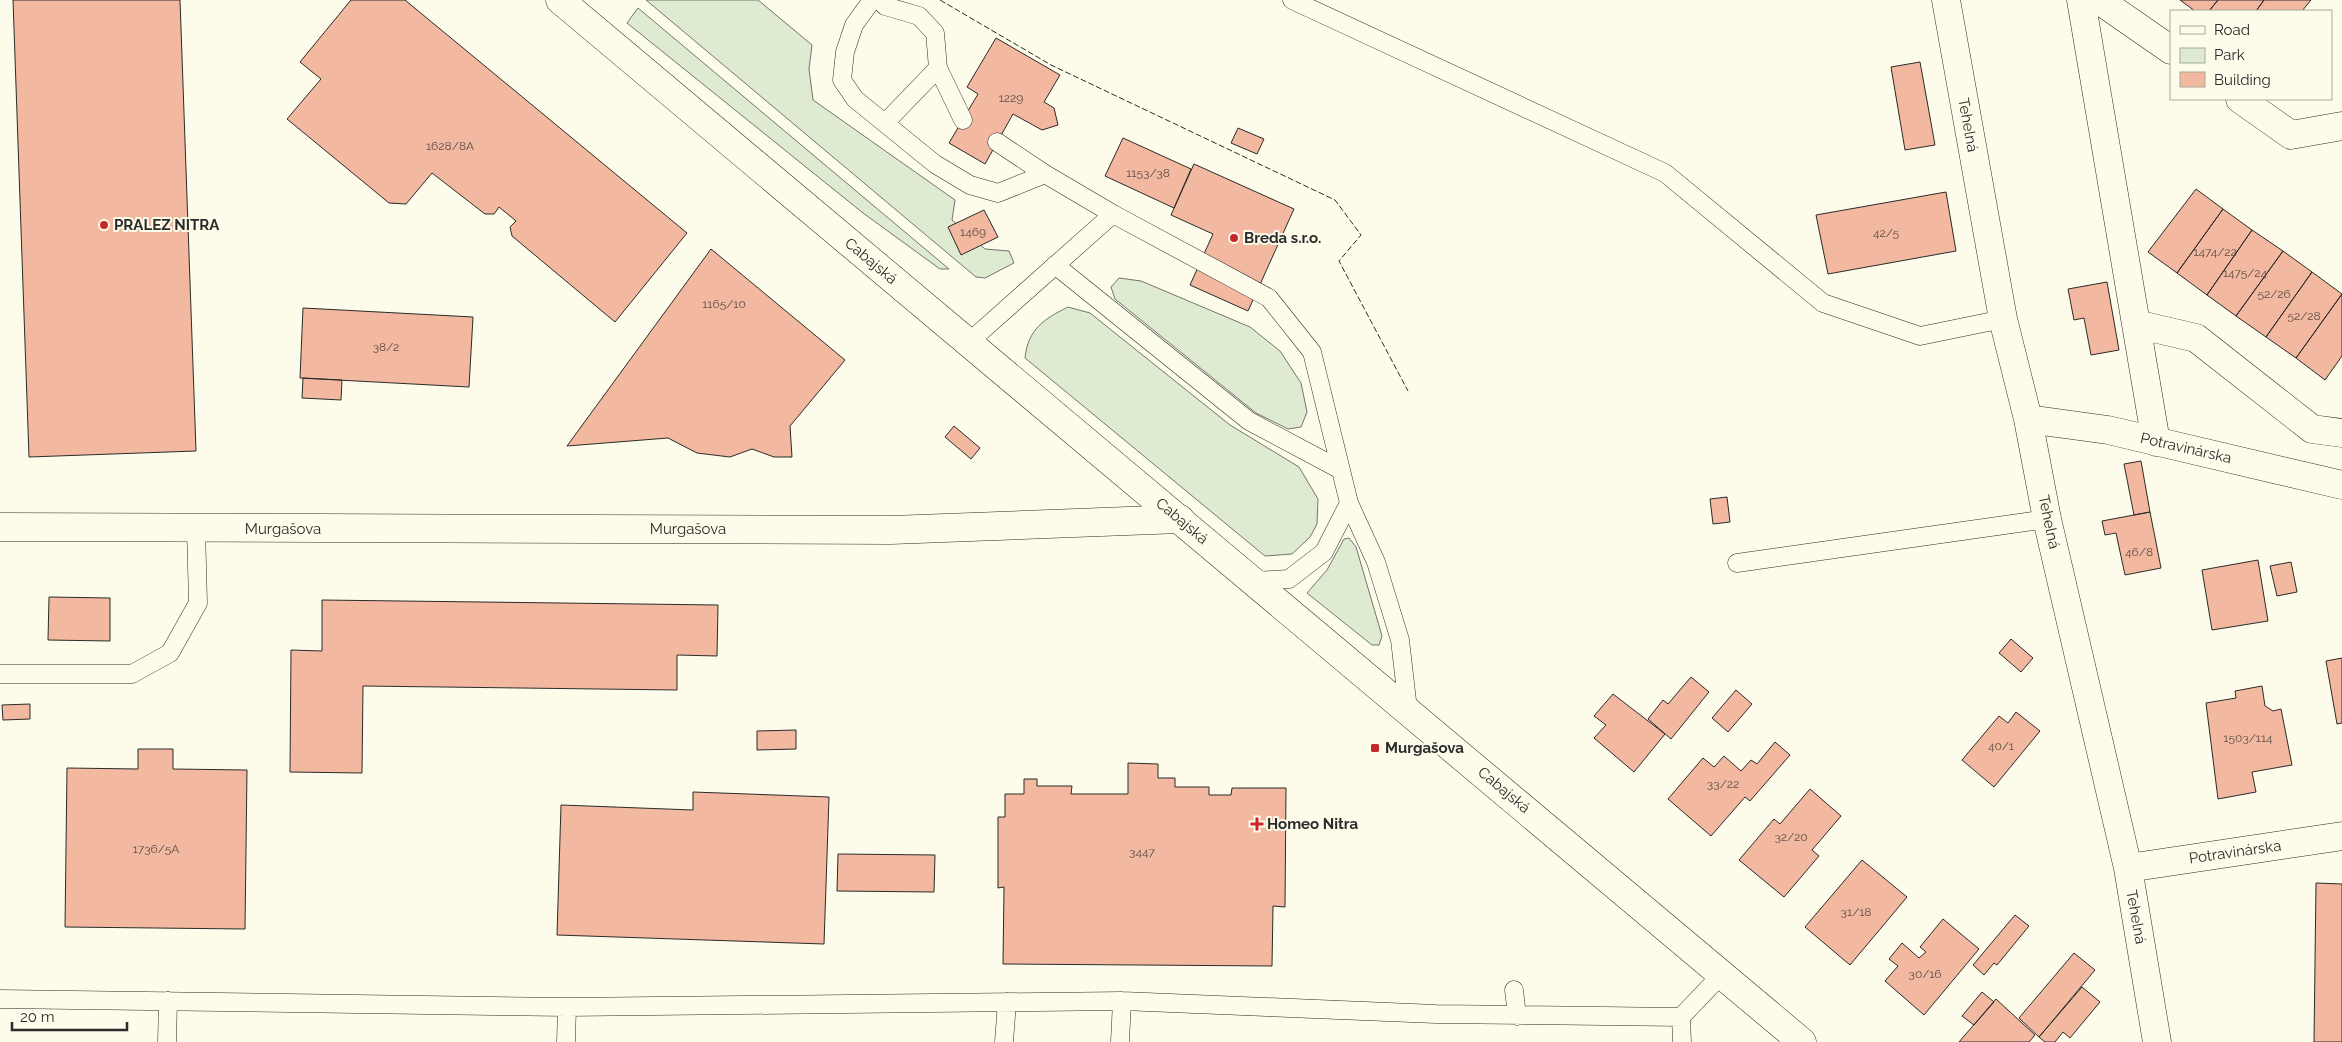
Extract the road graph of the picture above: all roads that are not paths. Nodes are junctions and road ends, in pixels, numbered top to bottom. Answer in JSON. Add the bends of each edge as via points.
{"nodes":[{"id":1,"x":560,"y":0,"type":"edge"},
{"id":2,"x":872,"y":0,"type":"edge"},
{"id":3,"x":879,"y":0,"type":"edge"},
{"id":4,"x":1292,"y":0,"type":"edge"},
{"id":5,"x":1946,"y":0,"type":"edge"},
{"id":6,"x":2081,"y":0,"type":"edge"},
{"id":7,"x":2100,"y":0,"type":"edge"},
{"id":8,"x":2170,"y":49,"type":"edge"},
{"id":9,"x":938,"y":68,"type":"junction"},
{"id":10,"x":2241,"y":100,"type":"edge"},
{"id":11,"x":963,"y":120,"type":"dead end"},
{"id":12,"x":886,"y":122,"type":"junction"},
{"id":13,"x":2342,"y":126,"type":"edge"},
{"id":14,"x":997,"y":142,"type":"dead end"},
{"id":15,"x":1045,"y":174,"type":"junction"},
{"id":16,"x":1113,"y":214,"type":"junction"},
{"id":17,"x":1055,"y":266,"type":"junction"},
{"id":18,"x":2003,"y":319,"type":"junction"},
{"id":19,"x":2136,"y":324,"type":"junction"},
{"id":20,"x":968,"y":343,"type":"junction"},
{"id":21,"x":2028,"y":419,"type":"junction"},
{"id":22,"x":2342,"y":434,"type":"edge"},
{"id":23,"x":2156,"y":442,"type":"junction"},
{"id":24,"x":1341,"y":470,"type":"junction"},
{"id":25,"x":2342,"y":485,"type":"edge"},
{"id":26,"x":1349,"y":503,"type":"junction"},
{"id":27,"x":1180,"y":519,"type":"junction"},
{"id":28,"x":2048,"y":519,"type":"junction"},
{"id":29,"x":0,"y":527,"type":"edge"},
{"id":30,"x":196,"y":528,"type":"junction"},
{"id":31,"x":1737,"y":563,"type":"dead end"},
{"id":32,"x":1253,"y":581,"type":"junction"},
{"id":33,"x":0,"y":674,"type":"edge"},
{"id":34,"x":1408,"y":709,"type":"junction"},
{"id":35,"x":2342,"y":836,"type":"edge"},
{"id":36,"x":2128,"y":868,"type":"junction"},
{"id":37,"x":1722,"y":974,"type":"junction"},
{"id":38,"x":1514,"y":990,"type":"dead end"},
{"id":39,"x":0,"y":999,"type":"edge"},
{"id":40,"x":168,"y":1001,"type":"junction"},
{"id":41,"x":1122,"y":1001,"type":"junction"},
{"id":42,"x":1007,"y":1002,"type":"junction"},
{"id":43,"x":568,"y":1007,"type":"junction"},
{"id":44,"x":1517,"y":1016,"type":"junction"},
{"id":45,"x":1681,"y":1017,"type":"junction"},
{"id":46,"x":167,"y":1042,"type":"edge"},
{"id":47,"x":566,"y":1042,"type":"edge"},
{"id":48,"x":1004,"y":1042,"type":"edge"},
{"id":49,"x":1120,"y":1042,"type":"edge"},
{"id":50,"x":1682,"y":1042,"type":"edge"},
{"id":51,"x":1802,"y":1042,"type":"edge"},
{"id":52,"x":2157,"y":1042,"type":"edge"}],
"edges":[{"from":1,"to":20,"type":"street","name":"Cabajská"},
{"from":2,"to":12,"type":"lane","via":[[854,25],[844,52],[842,80],[855,99]]},
{"from":3,"to":9,"type":"lane","via":[[885,6],[919,16],[935,33]]},
{"from":4,"to":18,"type":"lane","via":[[1665,173],[1823,303],[1920,336]]},
{"from":5,"to":18,"type":"street","name":"Tehelná"},
{"from":6,"to":19,"type":"street"},
{"from":7,"to":8,"type":"street"},
{"from":9,"to":11,"type":"lane"},
{"from":9,"to":12,"type":"lane"},
{"from":10,"to":13,"type":"street","via":[[2292,135]]},
{"from":12,"to":15,"type":"lane","via":[[935,164],[970,185],[998,193]]},
{"from":14,"to":15,"type":"lane"},
{"from":15,"to":16,"type":"lane"},
{"from":16,"to":17,"type":"lane"},
{"from":16,"to":24,"type":"lane","via":[[1269,298],[1312,352]]},
{"from":17,"to":20,"type":"lane"},
{"from":17,"to":24,"type":"lane","via":[[1249,420]]},
{"from":18,"to":21,"type":"street","name":"Tehelná"},
{"from":19,"to":22,"type":"street","via":[[2196,338],[2312,429]]},
{"from":19,"to":23,"type":"street"},
{"from":20,"to":27,"type":"street","name":"Cabajská"},
{"from":21,"to":23,"type":"street","name":"Potravinárska","via":[[2108,430]]},
{"from":21,"to":28,"type":"street","name":"Tehelná"},
{"from":23,"to":25,"type":"street","name":"Potravinárska"},
{"from":24,"to":26,"type":"lane"},
{"from":26,"to":32,"type":"lane","via":[[1324,552],[1289,579]]},
{"from":26,"to":34,"type":"lane","via":[[1376,562],[1400,640]]},
{"from":27,"to":30,"type":"street","name":"Murgašova","via":[[890,530]]},
{"from":27,"to":32,"type":"street","name":"Cabajská"},
{"from":28,"to":31,"type":"lane"},
{"from":28,"to":36,"type":"street","name":"Tehelná"},
{"from":29,"to":30,"type":"street","name":"Murgašova"},
{"from":30,"to":33,"type":"lane","via":[[198,604],[170,653],[132,674]]},
{"from":32,"to":34,"type":"street","name":"Cabajská"},
{"from":34,"to":37,"type":"street","name":"Cabajská"},
{"from":35,"to":36,"type":"street","name":"Potravinárska"},
{"from":36,"to":52,"type":"street","name":"Tehelná"},
{"from":37,"to":45,"type":"lane"},
{"from":37,"to":51,"type":"street","name":"Cabajská"},
{"from":38,"to":44,"type":"lane"},
{"from":39,"to":40,"type":"lane"},
{"from":40,"to":43,"type":"lane"},
{"from":40,"to":46,"type":"lane"},
{"from":41,"to":42,"type":"lane"},
{"from":41,"to":44,"type":"lane"},
{"from":41,"to":49,"type":"lane"},
{"from":42,"to":43,"type":"lane"},
{"from":42,"to":48,"type":"lane"},
{"from":43,"to":47,"type":"lane"},
{"from":44,"to":45,"type":"lane"},
{"from":45,"to":50,"type":"lane"}]}
